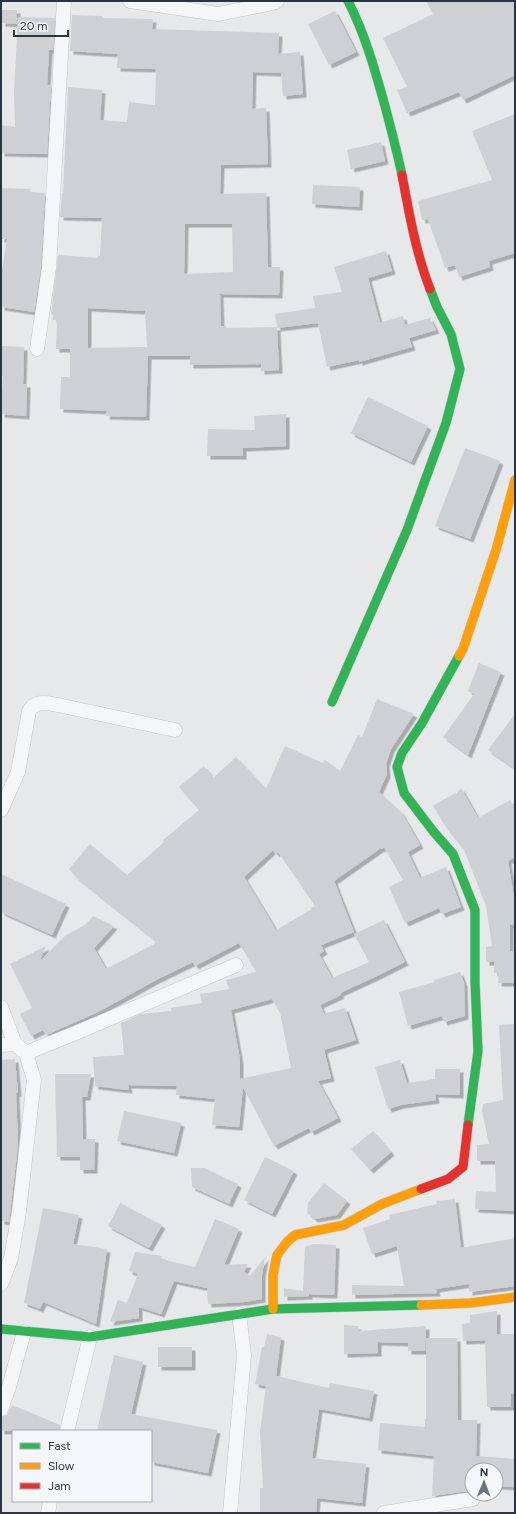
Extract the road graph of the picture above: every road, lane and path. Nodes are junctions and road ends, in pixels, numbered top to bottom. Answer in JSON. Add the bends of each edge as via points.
{"nodes":[{"id":1,"x":64,"y":1,"type":"edge"},
{"id":2,"x":135,"y":1,"type":"edge"},
{"id":3,"x":277,"y":1,"type":"edge"},
{"id":4,"x":348,"y":1,"type":"edge"},
{"id":5,"x":37,"y":349,"type":"dead end"},
{"id":6,"x":515,"y":480,"type":"edge"},
{"id":7,"x":332,"y":702,"type":"dead end"},
{"id":8,"x":175,"y":730,"type":"dead end"},
{"id":9,"x":1,"y":810,"type":"edge"},
{"id":10,"x":236,"y":965,"type":"dead end"},
{"id":11,"x":1,"y":1007,"type":"edge"},
{"id":12,"x":14,"y":1047,"type":"edge"},
{"id":13,"x":1,"y":1284,"type":"edge"},
{"id":14,"x":515,"y":1297,"type":"edge"},
{"id":15,"x":273,"y":1310,"type":"junction"},
{"id":16,"x":240,"y":1314,"type":"junction"},
{"id":17,"x":1,"y":1329,"type":"edge"},
{"id":18,"x":24,"y":1332,"type":"junction"},
{"id":19,"x":90,"y":1337,"type":"junction"},
{"id":20,"x":1,"y":1409,"type":"edge"},
{"id":21,"x":67,"y":1430,"type":"edge"},
{"id":22,"x":464,"y":1500,"type":"edge"},
{"id":23,"x":50,"y":1502,"type":"edge"},
{"id":24,"x":48,"y":1513,"type":"edge"},
{"id":25,"x":230,"y":1513,"type":"edge"},
{"id":26,"x":384,"y":1513,"type":"edge"}],
"edges":[{"from":1,"to":5,"type":"street","via":[[49,268]]},
{"from":2,"to":3,"type":"street","via":[[218,14]]},
{"from":4,"to":7,"type":"street","via":[[375,70],[398,156],[424,274],[451,334],[460,369],[446,423],[407,530]]},
{"from":6,"to":15,"type":"street","via":[[496,550],[464,649],[402,753],[397,767],[404,793],[453,854],[475,910],[478,1051],[463,1167],[448,1179],[382,1204],[344,1226],[295,1235],[277,1255],[273,1275]]},
{"from":8,"to":9,"type":"street","via":[[38,703],[29,711],[18,772]]},
{"from":10,"to":12,"type":"street","via":[[73,1034]]},
{"from":11,"to":12,"type":"street"},
{"from":12,"to":13,"type":"street","via":[[34,1080],[19,1212],[11,1258]]},
{"from":14,"to":15,"type":"street","via":[[471,1303]]},
{"from":15,"to":16,"type":"street"},
{"from":16,"to":19,"type":"street"},
{"from":16,"to":25,"type":"street","via":[[244,1355]]},
{"from":17,"to":18,"type":"street"},
{"from":18,"to":19,"type":"street"},
{"from":18,"to":20,"type":"street"},
{"from":19,"to":21,"type":"street"},
{"from":22,"to":26,"type":"street"},
{"from":23,"to":24,"type":"street"}]}
